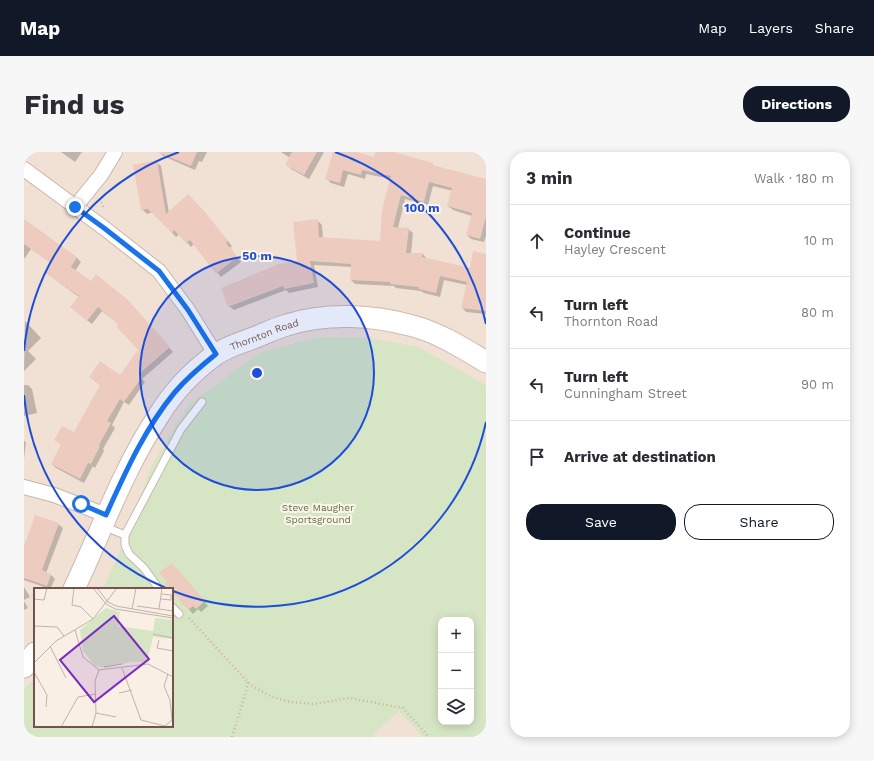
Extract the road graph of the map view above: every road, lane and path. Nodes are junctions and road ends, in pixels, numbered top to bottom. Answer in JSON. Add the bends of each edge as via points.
{"nodes":[{"id":1,"x":116,"y":152,"type":"edge"},
{"id":2,"x":24,"y":169,"type":"edge"},
{"id":3,"x":75,"y":207,"type":"junction"},
{"id":4,"x":216,"y":354,"type":"junction"},
{"id":5,"x":486,"y":362,"type":"edge"},
{"id":6,"x":202,"y":402,"type":"dead end"},
{"id":7,"x":24,"y":487,"type":"edge"},
{"id":8,"x":104,"y":520,"type":"junction"},
{"id":9,"x":124,"y":535,"type":"junction"},
{"id":10,"x":74,"y":588,"type":"edge"},
{"id":11,"x":158,"y":588,"type":"edge"},
{"id":12,"x":173,"y":608,"type":"edge"},
{"id":13,"x":179,"y":614,"type":"joint"},
{"id":14,"x":34,"y":654,"type":"edge"},
{"id":15,"x":24,"y":667,"type":"edge"},
{"id":16,"x":248,"y":682,"type":"junction"},
{"id":17,"x":232,"y":737,"type":"edge"},
{"id":18,"x":429,"y":737,"type":"edge"}],
"edges":[{"from":1,"to":3,"type":"street"},
{"from":2,"to":3,"type":"street"},
{"from":3,"to":4,"type":"street","via":[[159,271]]},
{"from":4,"to":5,"type":"street","name":"Thornton Road","via":[[288,324],[320,318],[354,317],[414,326],[442,337]]},
{"from":4,"to":8,"type":"street","name":"Thornton Road","via":[[196,370],[159,415],[124,477]]},
{"from":6,"to":9,"type":"lane","via":[[181,429]]},
{"from":7,"to":8,"type":"street","via":[[54,495]]},
{"from":8,"to":9,"type":"lane"},
{"from":8,"to":10,"type":"street","name":"Thornton Road"},
{"from":9,"to":11,"type":"lane","via":[[129,554],[144,568]]},
{"from":12,"to":13,"type":"lane"},
{"from":13,"to":16,"type":"path","via":[[188,618]]},
{"from":14,"to":15,"type":"street"},
{"from":16,"to":17,"type":"path"},
{"from":16,"to":18,"type":"path","via":[[268,695],[291,702],[318,704],[349,698],[403,708]]}]}
